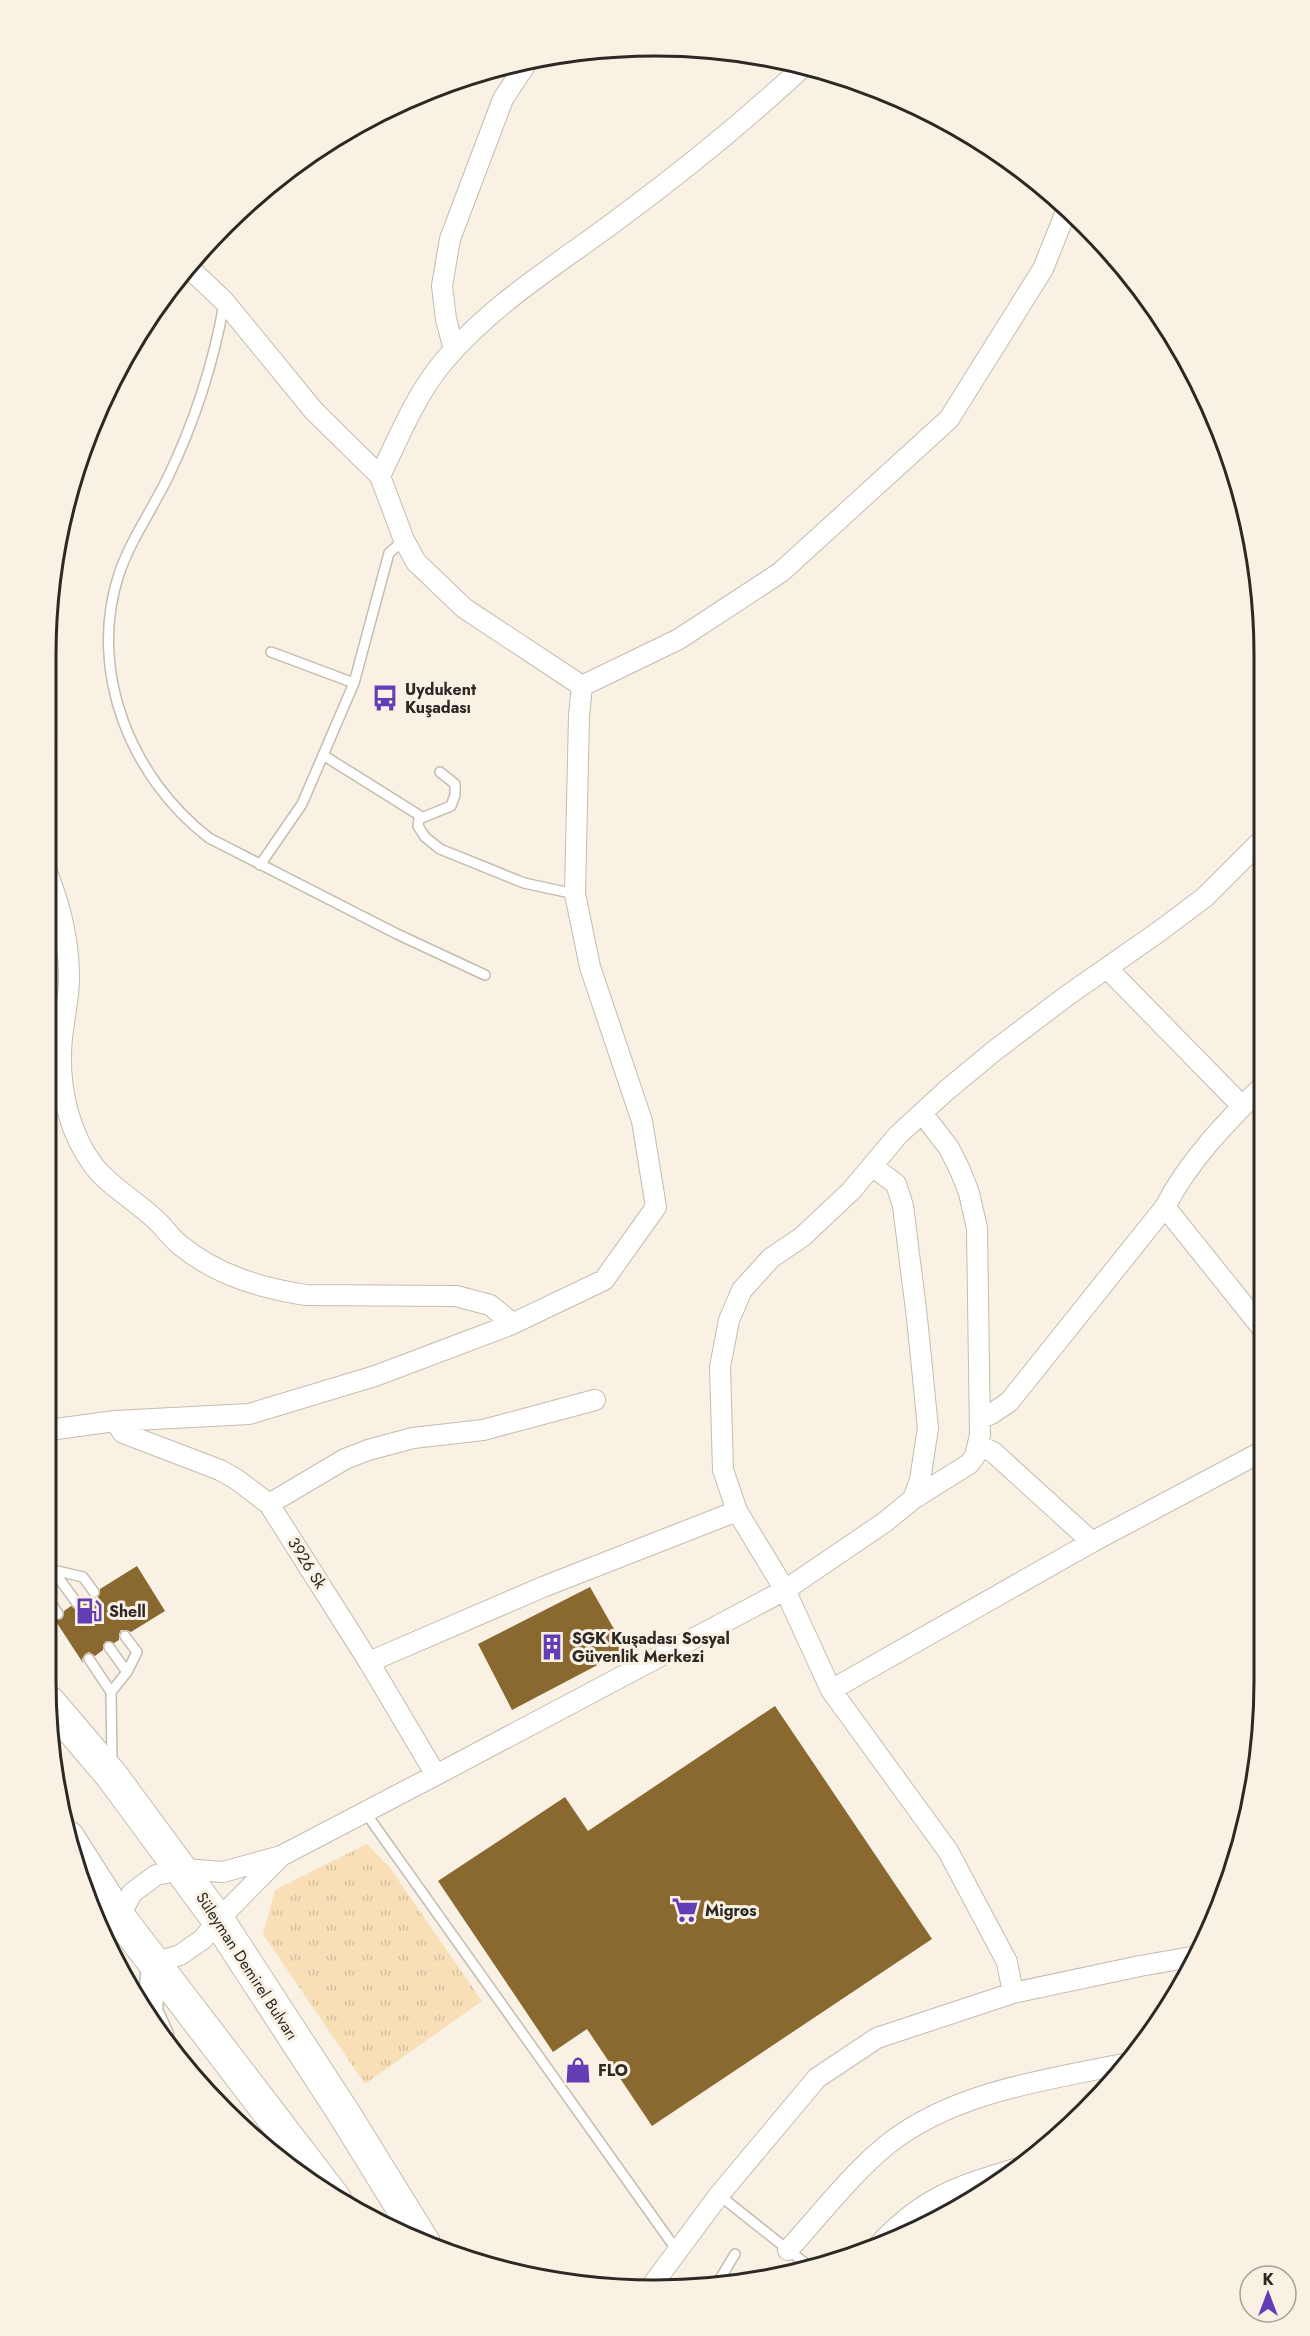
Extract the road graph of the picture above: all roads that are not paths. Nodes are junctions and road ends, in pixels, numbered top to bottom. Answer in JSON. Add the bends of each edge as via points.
{"nodes":[{"id":1,"x":521,"y":71,"type":"edge"},
{"id":2,"x":796,"y":73,"type":"edge"},
{"id":3,"x":1064,"y":217,"type":"edge"},
{"id":4,"x":194,"y":272,"type":"edge"},
{"id":5,"x":224,"y":301,"type":"junction"},
{"id":6,"x":454,"y":350,"type":"junction"},
{"id":7,"x":380,"y":476,"type":"junction"},
{"id":8,"x":404,"y":540,"type":"junction"},
{"id":9,"x":271,"y":652,"type":"dead end"},
{"id":10,"x":354,"y":683,"type":"junction"},
{"id":11,"x":582,"y":686,"type":"junction"},
{"id":12,"x":323,"y":755,"type":"junction"},
{"id":13,"x":440,"y":772,"type":"dead end"},
{"id":14,"x":422,"y":817,"type":"junction"},
{"id":15,"x":1255,"y":847,"type":"edge"},
{"id":16,"x":260,"y":865,"type":"junction"},
{"id":17,"x":55,"y":893,"type":"edge"},
{"id":18,"x":575,"y":894,"type":"junction"},
{"id":19,"x":1107,"y":968,"type":"junction"},
{"id":20,"x":485,"y":975,"type":"dead end"},
{"id":21,"x":1255,"y":1094,"type":"edge"},
{"id":22,"x":1242,"y":1106,"type":"junction"},
{"id":23,"x":922,"y":1113,"type":"junction"},
{"id":24,"x":872,"y":1166,"type":"junction"},
{"id":25,"x":1165,"y":1207,"type":"junction"},
{"id":26,"x":1255,"y":1319,"type":"edge"},
{"id":27,"x":510,"y":1325,"type":"junction"},
{"id":28,"x":595,"y":1400,"type":"dead end"},
{"id":29,"x":980,"y":1418,"type":"junction"},
{"id":30,"x":115,"y":1420,"type":"junction"},
{"id":31,"x":55,"y":1429,"type":"edge"},
{"id":32,"x":979,"y":1446,"type":"junction"},
{"id":33,"x":1255,"y":1455,"type":"edge"},
{"id":34,"x":913,"y":1499,"type":"junction"},
{"id":35,"x":269,"y":1504,"type":"junction"},
{"id":36,"x":737,"y":1510,"type":"junction"},
{"id":37,"x":1092,"y":1542,"type":"junction"},
{"id":38,"x":55,"y":1570,"type":"edge"},
{"id":39,"x":55,"y":1573,"type":"edge"},
{"id":40,"x":784,"y":1590,"type":"junction"},
{"id":41,"x":94,"y":1592,"type":"dead end"},
{"id":42,"x":77,"y":1603,"type":"dead end"},
{"id":43,"x":55,"y":1609,"type":"edge"},
{"id":44,"x":58,"y":1614,"type":"dead end"},
{"id":45,"x":125,"y":1636,"type":"dead end"},
{"id":46,"x":109,"y":1647,"type":"dead end"},
{"id":47,"x":89,"y":1659,"type":"dead end"},
{"id":48,"x":369,"y":1662,"type":"junction"},
{"id":49,"x":127,"y":1672,"type":"junction"},
{"id":50,"x":831,"y":1690,"type":"junction"},
{"id":51,"x":111,"y":1692,"type":"junction"},
{"id":52,"x":57,"y":1711,"type":"edge"},
{"id":53,"x":436,"y":1775,"type":"junction"},
{"id":54,"x":112,"y":1776,"type":"junction"},
{"id":55,"x":366,"y":1812,"type":"junction"},
{"id":56,"x":282,"y":1856,"type":"junction"},
{"id":57,"x":83,"y":1861,"type":"edge"},
{"id":58,"x":183,"y":1869,"type":"junction"},
{"id":59,"x":119,"y":1917,"type":"junction"},
{"id":60,"x":218,"y":1920,"type":"junction"},
{"id":61,"x":1187,"y":1958,"type":"edge"},
{"id":62,"x":154,"y":1963,"type":"junction"},
{"id":63,"x":1013,"y":1993,"type":"junction"},
{"id":64,"x":151,"y":2004,"type":"edge"},
{"id":65,"x":1115,"y":2066,"type":"edge"},
{"id":66,"x":994,"y":2175,"type":"edge"},
{"id":67,"x":317,"y":2176,"type":"edge"},
{"id":68,"x":719,"y":2195,"type":"junction"},
{"id":69,"x":416,"y":2231,"type":"edge"},
{"id":70,"x":892,"y":2232,"type":"edge"},
{"id":71,"x":673,"y":2245,"type":"dead end"},
{"id":72,"x":788,"y":2250,"type":"junction"},
{"id":73,"x":735,"y":2254,"type":"dead end"},
{"id":74,"x":803,"y":2262,"type":"edge"},
{"id":75,"x":722,"y":2276,"type":"edge"},
{"id":76,"x":656,"y":2280,"type":"edge"}],
"edges":[{"from":1,"to":6,"type":"street","via":[[503,99],[450,239],[442,286]]},
{"from":2,"to":6,"type":"street","via":[[646,199],[504,302]]},
{"from":3,"to":11,"type":"street","via":[[1043,269],[949,419],[781,572],[679,639]]},
{"from":4,"to":5,"type":"street"},
{"from":5,"to":7,"type":"street","via":[[314,411]]},
{"from":5,"to":16,"type":"lane","via":[[213,359],[195,415],[118,576],[110,621],[110,665],[125,728],[160,789],[209,838]]},
{"from":6,"to":7,"type":"street","via":[[425,386]]},
{"from":7,"to":8,"type":"street"},
{"from":8,"to":10,"type":"lane","via":[[389,553]]},
{"from":8,"to":11,"type":"street","via":[[416,562],[464,608]]},
{"from":9,"to":10,"type":"lane"},
{"from":10,"to":12,"type":"lane"},
{"from":11,"to":18,"type":"street"},
{"from":12,"to":14,"type":"lane"},
{"from":12,"to":16,"type":"lane","via":[[302,804]]},
{"from":13,"to":14,"type":"lane","via":[[454,784],[454,801],[451,806]]},
{"from":14,"to":18,"type":"lane","via":[[418,822],[420,829],[440,849],[524,883]]},
{"from":15,"to":19,"type":"street","via":[[1205,897]]},
{"from":16,"to":20,"type":"lane"},
{"from":17,"to":27,"type":"street","via":[[68,950],[67,1003],[60,1053],[64,1096],[84,1151],[105,1179],[159,1222],[180,1245],[239,1279],[306,1295],[456,1296],[490,1305]]},
{"from":18,"to":27,"type":"street","via":[[590,967],[642,1121],[656,1208],[604,1280]]},
{"from":19,"to":22,"type":"street"},
{"from":19,"to":23,"type":"street","via":[[994,1051]]},
{"from":21,"to":22,"type":"street"},
{"from":22,"to":25,"type":"street","via":[[1198,1157]]},
{"from":23,"to":24,"type":"street"},
{"from":23,"to":29,"type":"street","via":[[949,1148],[974,1211]]},
{"from":24,"to":34,"type":"street","via":[[896,1184],[903,1206],[917,1318],[928,1428]]},
{"from":24,"to":36,"type":"street","via":[[802,1237],[771,1258],[742,1290],[729,1320],[720,1367],[723,1470]]},
{"from":25,"to":26,"type":"street"},
{"from":25,"to":29,"type":"street","via":[[1009,1402]]},
{"from":27,"to":30,"type":"street","via":[[375,1376],[249,1414]]},
{"from":28,"to":35,"type":"street","via":[[483,1430],[413,1438],[368,1450],[345,1459]]},
{"from":29,"to":32,"type":"street"},
{"from":30,"to":31,"type":"street"},
{"from":30,"to":35,"type":"street","name":"3926 Sk","via":[[123,1433],[220,1470]]},
{"from":32,"to":34,"type":"street","via":[[960,1472]]},
{"from":32,"to":37,"type":"street","via":[[993,1452]]},
{"from":33,"to":37,"type":"street"},
{"from":34,"to":40,"type":"street"},
{"from":35,"to":48,"type":"street","name":"3926 Sk"},
{"from":36,"to":40,"type":"street"},
{"from":36,"to":48,"type":"street"},
{"from":37,"to":50,"type":"street"},
{"from":38,"to":41,"type":"lane","via":[[83,1577]]},
{"from":39,"to":42,"type":"lane"},
{"from":40,"to":50,"type":"street"},
{"from":40,"to":53,"type":"street"},
{"from":43,"to":44,"type":"lane"},
{"from":45,"to":49,"type":"lane","via":[[137,1652]]},
{"from":46,"to":49,"type":"lane"},
{"from":47,"to":51,"type":"lane"},
{"from":48,"to":53,"type":"street","name":"3926 Sk"},
{"from":49,"to":51,"type":"lane"},
{"from":50,"to":63,"type":"street","via":[[948,1851],[1007,1962]]},
{"from":51,"to":54,"type":"lane"},
{"from":52,"to":54,"type":"highway","name":"Süleyman Demirel Bulvarı"},
{"from":53,"to":55,"type":"street"},
{"from":54,"to":58,"type":"highway","name":"Süleyman Demirel Bulvarı"},
{"from":55,"to":56,"type":"street"},
{"from":55,"to":71,"type":"lane"},
{"from":56,"to":58,"type":"street","via":[[224,1872]]},
{"from":56,"to":60,"type":"street"},
{"from":57,"to":59,"type":"highway"},
{"from":58,"to":59,"type":"street","via":[[156,1875],[132,1893]]},
{"from":58,"to":60,"type":"highway","name":"Süleyman Demirel Bulvarı"},
{"from":59,"to":62,"type":"highway"},
{"from":60,"to":62,"type":"street","via":[[180,1956]]},
{"from":60,"to":69,"type":"highway","name":"Süleyman Demirel Bulvarı"},
{"from":61,"to":63,"type":"street"},
{"from":62,"to":64,"type":"street"},
{"from":62,"to":67,"type":"highway"},
{"from":63,"to":68,"type":"street","via":[[877,2038],[817,2078]]},
{"from":65,"to":72,"type":"street","via":[[978,2098],[924,2120],[874,2156]]},
{"from":66,"to":70,"type":"street","via":[[937,2196]]},
{"from":68,"to":72,"type":"lane"},
{"from":68,"to":76,"type":"street"},
{"from":72,"to":74,"type":"lane"},
{"from":73,"to":75,"type":"lane"}]}
